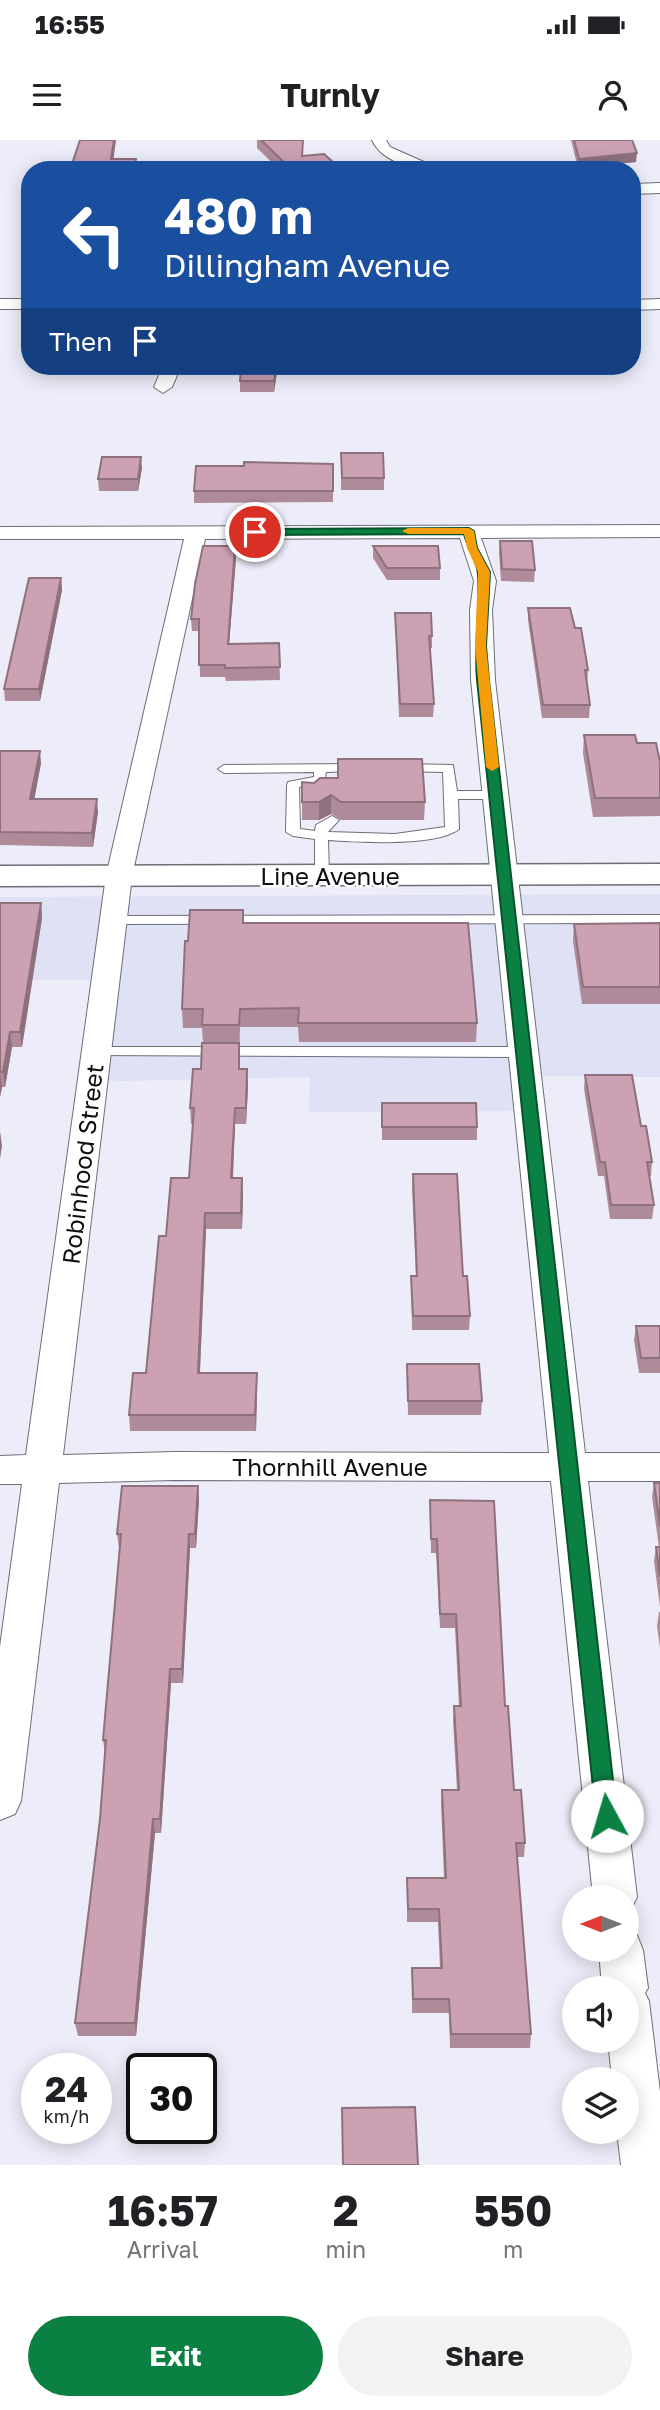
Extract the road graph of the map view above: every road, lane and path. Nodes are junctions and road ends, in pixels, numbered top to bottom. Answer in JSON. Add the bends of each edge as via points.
{"nodes":[{"id":1,"x":379,"y":140,"type":"edge"},
{"id":2,"x":412,"y":161,"type":"edge"},
{"id":3,"x":660,"y":188,"type":"edge"},
{"id":4,"x":641,"y":189,"type":"edge"},
{"id":5,"x":0,"y":304,"type":"edge"},
{"id":6,"x":21,"y":304,"type":"edge"},
{"id":7,"x":641,"y":304,"type":"edge"},
{"id":8,"x":660,"y":304,"type":"edge"},
{"id":9,"x":168,"y":375,"type":"edge"},
{"id":10,"x":163,"y":387,"type":"dead end"},
{"id":11,"x":469,"y":531,"type":"junction"},
{"id":12,"x":660,"y":531,"type":"edge"},
{"id":13,"x":195,"y":532,"type":"junction"},
{"id":14,"x":0,"y":533,"type":"edge"},
{"id":15,"x":224,"y":769,"type":"dead end"},
{"id":16,"x":319,"y":786,"type":"junction"},
{"id":17,"x":450,"y":795,"type":"junction"},
{"id":18,"x":496,"y":795,"type":"junction"},
{"id":19,"x":320,"y":825,"type":"junction"},
{"id":20,"x":660,"y":874,"type":"edge"},
{"id":21,"x":322,"y":875,"type":"junction"},
{"id":22,"x":504,"y":875,"type":"junction"},
{"id":23,"x":0,"y":876,"type":"edge"},
{"id":24,"x":118,"y":876,"type":"junction"},
{"id":25,"x":509,"y":918,"type":"junction"},
{"id":26,"x":660,"y":919,"type":"edge"},
{"id":27,"x":113,"y":920,"type":"junction"},
{"id":28,"x":96,"y":1052,"type":"junction"},
{"id":29,"x":524,"y":1052,"type":"junction"},
{"id":30,"x":570,"y":1467,"type":"junction"},
{"id":31,"x":660,"y":1467,"type":"edge"},
{"id":32,"x":44,"y":1469,"type":"junction"},
{"id":33,"x":0,"y":1470,"type":"edge"},
{"id":34,"x":0,"y":1801,"type":"edge"},
{"id":35,"x":614,"y":1885,"type":"edge"},
{"id":36,"x":632,"y":2053,"type":"edge"},
{"id":37,"x":645,"y":2165,"type":"edge"}],
"edges":[{"from":1,"to":2,"type":"street","via":[[384,150]]},
{"from":3,"to":4,"type":"street"},
{"from":5,"to":6,"type":"street"},
{"from":7,"to":8,"type":"street"},
{"from":9,"to":10,"type":"street"},
{"from":11,"to":12,"type":"street"},
{"from":11,"to":13,"type":"street"},
{"from":11,"to":18,"type":"street","via":[[485,581],[480,646]]},
{"from":13,"to":14,"type":"street"},
{"from":13,"to":24,"type":"street","name":"Robinhood Street"},
{"from":15,"to":16,"type":"lane"},
{"from":16,"to":17,"type":"lane","via":[[378,768],[449,768]]},
{"from":16,"to":19,"type":"lane","via":[[293,785],[293,832]]},
{"from":17,"to":18,"type":"lane"},
{"from":17,"to":19,"type":"lane","via":[[452,829],[432,836]]},
{"from":18,"to":22,"type":"street"},
{"from":19,"to":21,"type":"lane"},
{"from":20,"to":22,"type":"main road","name":"Line Avenue"},
{"from":21,"to":22,"type":"main road","name":"Line Avenue"},
{"from":21,"to":24,"type":"main road","name":"Line Avenue"},
{"from":22,"to":25,"type":"street"},
{"from":23,"to":24,"type":"main road","name":"Line Avenue"},
{"from":24,"to":27,"type":"street","name":"Robinhood Street"},
{"from":25,"to":26,"type":"lane"},
{"from":25,"to":27,"type":"lane"},
{"from":25,"to":29,"type":"street"},
{"from":27,"to":28,"type":"street","name":"Robinhood Street"},
{"from":28,"to":29,"type":"lane"},
{"from":28,"to":32,"type":"street","name":"Robinhood Street"},
{"from":29,"to":30,"type":"street"},
{"from":30,"to":31,"type":"street","name":"Thornhill Avenue"},
{"from":30,"to":32,"type":"street","name":"Thornhill Avenue"},
{"from":30,"to":35,"type":"street"},
{"from":32,"to":33,"type":"street","name":"Thornhill Avenue"},
{"from":32,"to":34,"type":"street","name":"Robinhood Street"},
{"from":36,"to":37,"type":"street"}]}
